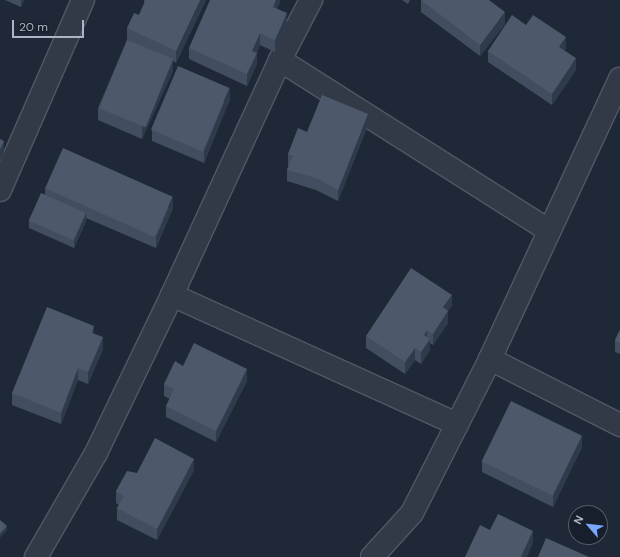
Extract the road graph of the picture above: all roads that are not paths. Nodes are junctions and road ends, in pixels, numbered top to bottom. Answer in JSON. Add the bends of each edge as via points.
{"nodes":[{"id":1,"x":83,"y":0,"type":"edge"},
{"id":2,"x":311,"y":0,"type":"edge"},
{"id":3,"x":280,"y":60,"type":"junction"},
{"id":4,"x":620,"y":79,"type":"edge"},
{"id":5,"x":0,"y":190,"type":"edge"},
{"id":6,"x":550,"y":231,"type":"junction"},
{"id":7,"x":172,"y":295,"type":"junction"},
{"id":8,"x":490,"y":359,"type":"junction"},
{"id":9,"x":457,"y":424,"type":"junction"},
{"id":10,"x":620,"y":425,"type":"edge"},
{"id":11,"x":36,"y":557,"type":"edge"},
{"id":12,"x":372,"y":557,"type":"edge"}],
"edges":[{"from":1,"to":5,"type":"street"},
{"from":2,"to":3,"type":"street"},
{"from":3,"to":6,"type":"street"},
{"from":3,"to":7,"type":"street"},
{"from":4,"to":6,"type":"street"},
{"from":6,"to":8,"type":"street"},
{"from":7,"to":9,"type":"street"},
{"from":7,"to":11,"type":"street","via":[[96,453]]},
{"from":8,"to":9,"type":"street"},
{"from":8,"to":10,"type":"street"},
{"from":9,"to":12,"type":"street","via":[[412,513]]}]}
